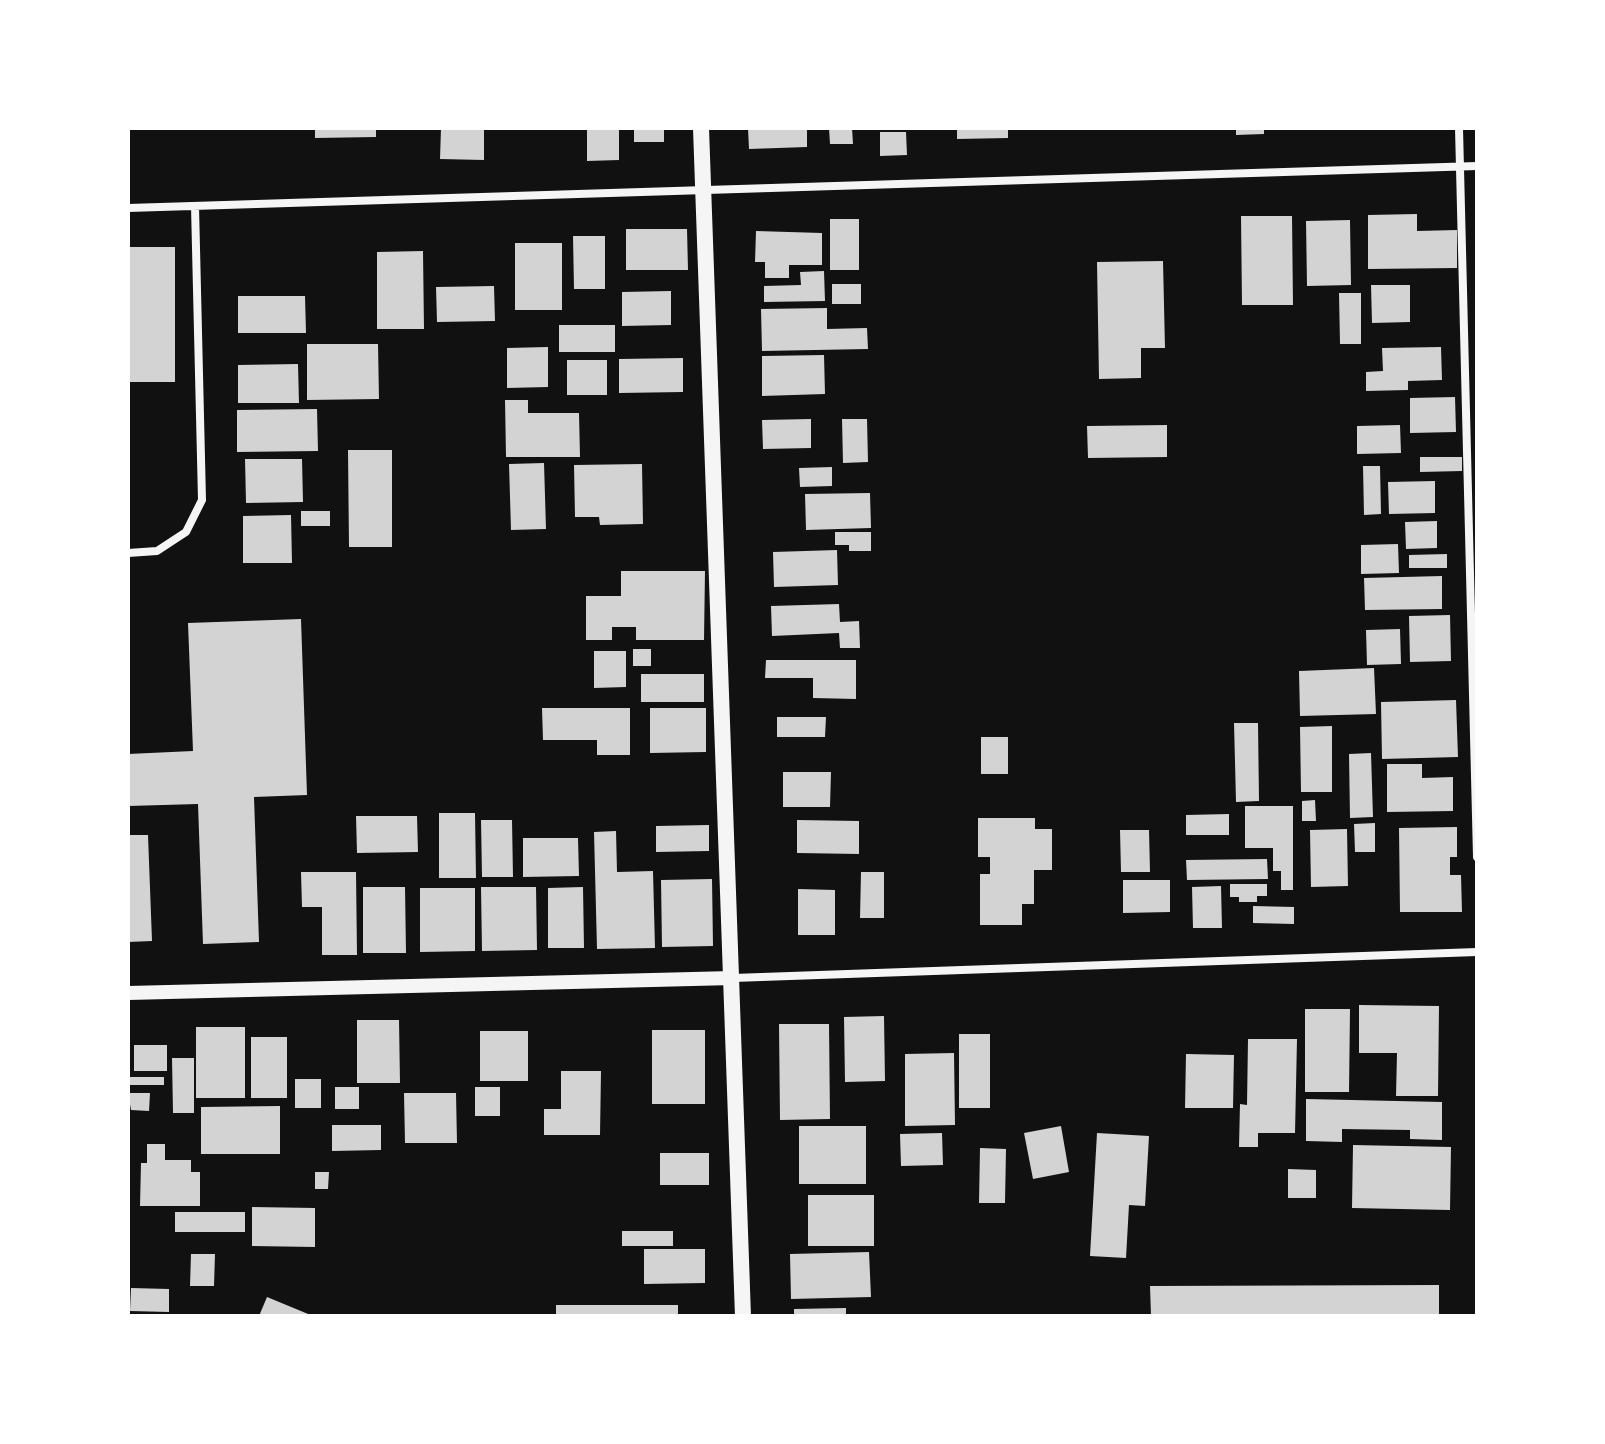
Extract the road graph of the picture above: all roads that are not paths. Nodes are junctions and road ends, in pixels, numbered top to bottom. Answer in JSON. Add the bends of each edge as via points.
{"nodes":[{"id":1,"x":701,"y":128,"type":"edge"},
{"id":2,"x":1459,"y":128,"type":"edge"},
{"id":3,"x":1477,"y":166,"type":"edge"},
{"id":4,"x":1459,"y":167,"type":"junction"},
{"id":5,"x":703,"y":190,"type":"junction"},
{"id":6,"x":195,"y":206,"type":"junction"},
{"id":7,"x":128,"y":208,"type":"edge"},
{"id":8,"x":128,"y":553,"type":"edge"},
{"id":9,"x":1477,"y":857,"type":"edge"},
{"id":10,"x":1477,"y":952,"type":"edge"},
{"id":11,"x":733,"y":978,"type":"junction"},
{"id":12,"x":128,"y":993,"type":"edge"},
{"id":13,"x":743,"y":1316,"type":"edge"}],
"edges":[{"from":1,"to":5,"type":"main road"},
{"from":2,"to":4,"type":"street"},
{"from":3,"to":4,"type":"street"},
{"from":4,"to":5,"type":"street"},
{"from":4,"to":9,"type":"street"},
{"from":5,"to":6,"type":"street"},
{"from":5,"to":11,"type":"main road"},
{"from":6,"to":7,"type":"street"},
{"from":6,"to":8,"type":"street","via":[[202,500],[186,532],[157,551]]},
{"from":10,"to":11,"type":"street"},
{"from":11,"to":12,"type":"street"},
{"from":11,"to":13,"type":"main road"}]}
